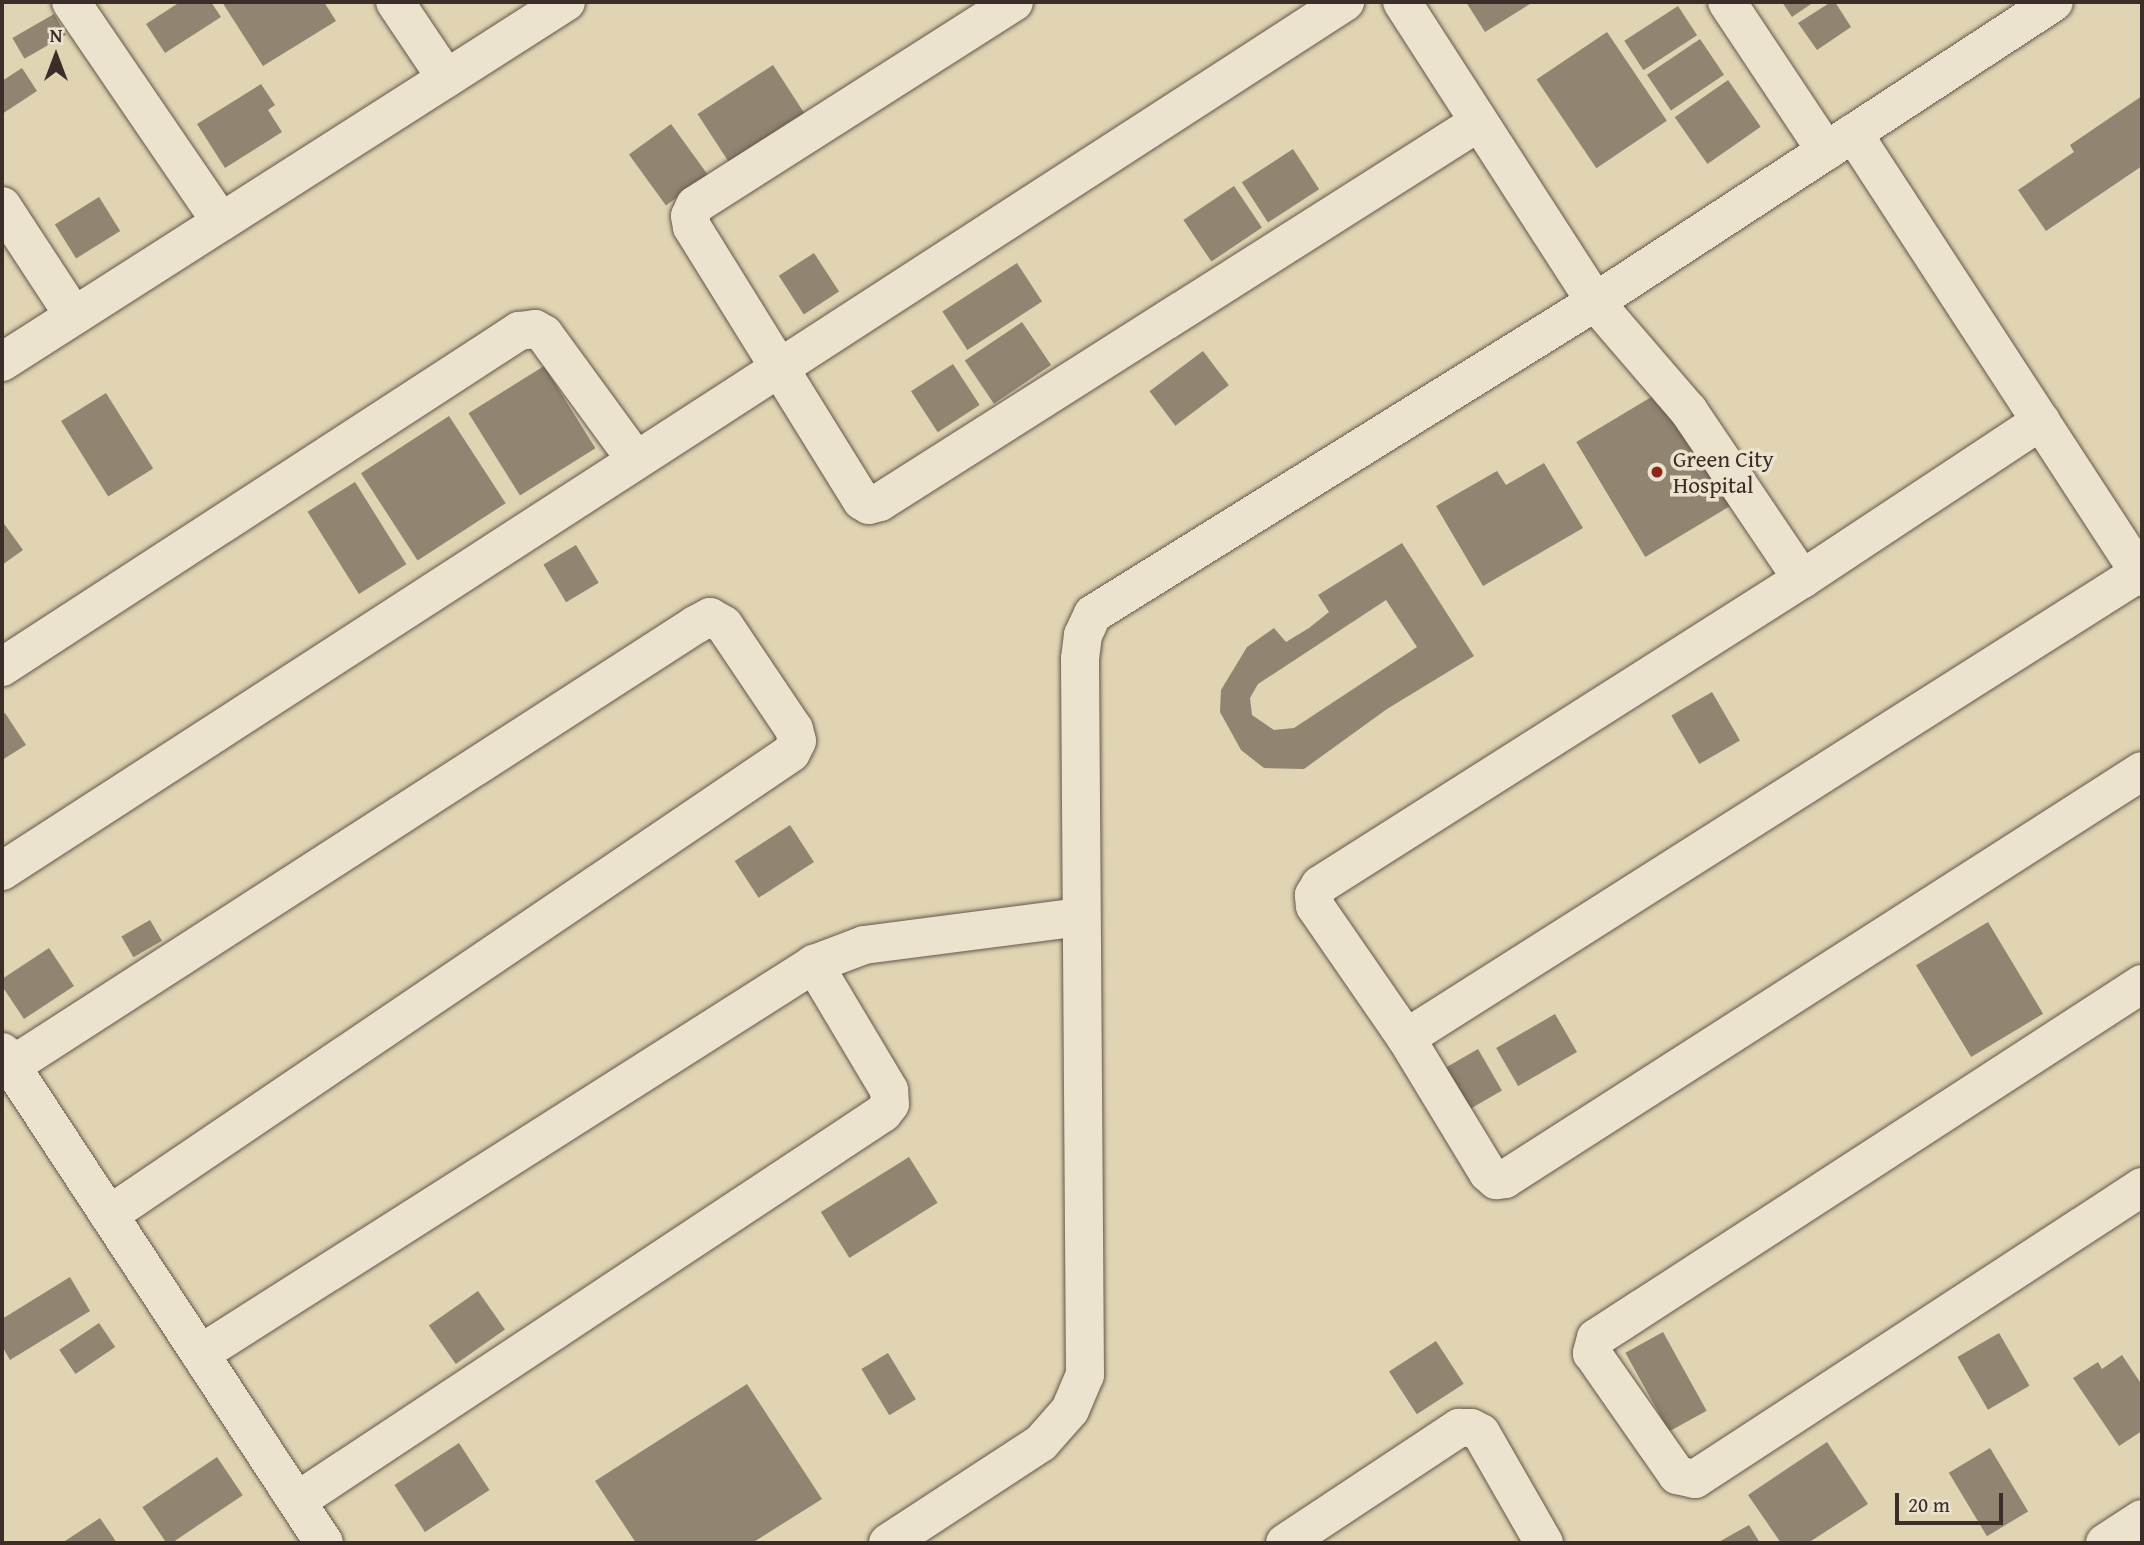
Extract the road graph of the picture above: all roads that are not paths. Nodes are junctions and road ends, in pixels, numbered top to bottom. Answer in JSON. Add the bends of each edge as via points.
{"nodes":[{"id":1,"x":71,"y":2,"type":"edge"},
{"id":2,"x":395,"y":2,"type":"edge"},
{"id":3,"x":566,"y":2,"type":"edge"},
{"id":4,"x":1014,"y":2,"type":"edge"},
{"id":5,"x":1345,"y":2,"type":"edge"},
{"id":6,"x":1402,"y":2,"type":"edge"},
{"id":7,"x":1727,"y":2,"type":"edge"},
{"id":8,"x":2054,"y":2,"type":"edge"},
{"id":9,"x":446,"y":78,"type":"junction"},
{"id":10,"x":1479,"y":122,"type":"junction"},
{"id":11,"x":1839,"y":142,"type":"junction"},
{"id":12,"x":2,"y":206,"type":"edge"},
{"id":13,"x":221,"y":222,"type":"junction"},
{"id":14,"x":1595,"y":302,"type":"junction"},
{"id":15,"x":74,"y":316,"type":"junction"},
{"id":16,"x":2,"y":362,"type":"edge"},
{"id":17,"x":780,"y":365,"type":"junction"},
{"id":18,"x":2040,"y":421,"type":"junction"},
{"id":19,"x":635,"y":459,"type":"junction"},
{"id":20,"x":2141,"y":575,"type":"edge"},
{"id":21,"x":1802,"y":579,"type":"junction"},
{"id":22,"x":2,"y":667,"type":"edge"},
{"id":23,"x":2142,"y":771,"type":"edge"},
{"id":24,"x":2,"y":871,"type":"edge"},
{"id":25,"x":1082,"y":917,"type":"junction"},
{"id":26,"x":814,"y":964,"type":"junction"},
{"id":27,"x":2142,"y":984,"type":"edge"},
{"id":28,"x":1406,"y":1038,"type":"junction"},
{"id":29,"x":5,"y":1064,"type":"edge"},
{"id":30,"x":2142,"y":1187,"type":"edge"},
{"id":31,"x":109,"y":1215,"type":"junction"},
{"id":32,"x":200,"y":1354,"type":"junction"},
{"id":33,"x":297,"y":1502,"type":"junction"},
{"id":34,"x":2142,"y":1519,"type":"edge"},
{"id":35,"x":324,"y":1543,"type":"edge"},
{"id":36,"x":888,"y":1543,"type":"edge"},
{"id":37,"x":1285,"y":1543,"type":"edge"},
{"id":38,"x":1544,"y":1543,"type":"edge"},
{"id":39,"x":2105,"y":1543,"type":"edge"}],
"edges":[{"from":1,"to":13,"type":"street"},
{"from":2,"to":9,"type":"street"},
{"from":3,"to":9,"type":"street"},
{"from":4,"to":17,"type":"street","via":[[695,205],[692,226]]},
{"from":5,"to":17,"type":"street"},
{"from":6,"to":10,"type":"street"},
{"from":7,"to":11,"type":"street"},
{"from":8,"to":11,"type":"street"},
{"from":9,"to":13,"type":"street"},
{"from":10,"to":14,"type":"street"},
{"from":10,"to":17,"type":"street","via":[[880,502],[869,505],[862,501]]},
{"from":11,"to":14,"type":"street"},
{"from":11,"to":18,"type":"street"},
{"from":12,"to":15,"type":"street"},
{"from":13,"to":15,"type":"street"},
{"from":14,"to":21,"type":"street","via":[[1688,410]]},
{"from":14,"to":25,"type":"street","via":[[1093,614],[1083,635],[1080,659]]},
{"from":15,"to":16,"type":"street"},
{"from":17,"to":19,"type":"street"},
{"from":18,"to":20,"type":"street"},
{"from":18,"to":21,"type":"street"},
{"from":19,"to":22,"type":"street","via":[[544,334],[535,329],[519,331]]},
{"from":19,"to":24,"type":"street"},
{"from":20,"to":28,"type":"street"},
{"from":21,"to":28,"type":"street","via":[[1320,885],[1314,895],[1318,913]]},
{"from":23,"to":28,"type":"street","via":[[1505,1179],[1496,1180],[1488,1173]]},
{"from":25,"to":26,"type":"street","via":[[864,945]]},
{"from":25,"to":36,"type":"street","via":[[1085,1375],[1070,1410],[1041,1443]]},
{"from":26,"to":32,"type":"street"},
{"from":26,"to":33,"type":"street","via":[[889,1090],[890,1104],[883,1113]]},
{"from":27,"to":30,"type":"street","via":[[1596,1338],[1592,1353],[1677,1475],[1695,1479]]},
{"from":29,"to":31,"type":"street"},
{"from":29,"to":31,"type":"street","via":[[710,617],[724,625],[794,729],[797,741],[791,753]]},
{"from":31,"to":32,"type":"street"},
{"from":32,"to":33,"type":"street"},
{"from":33,"to":35,"type":"street"},
{"from":34,"to":39,"type":"street"},
{"from":37,"to":38,"type":"street","via":[[1459,1428],[1481,1433]]}]}
